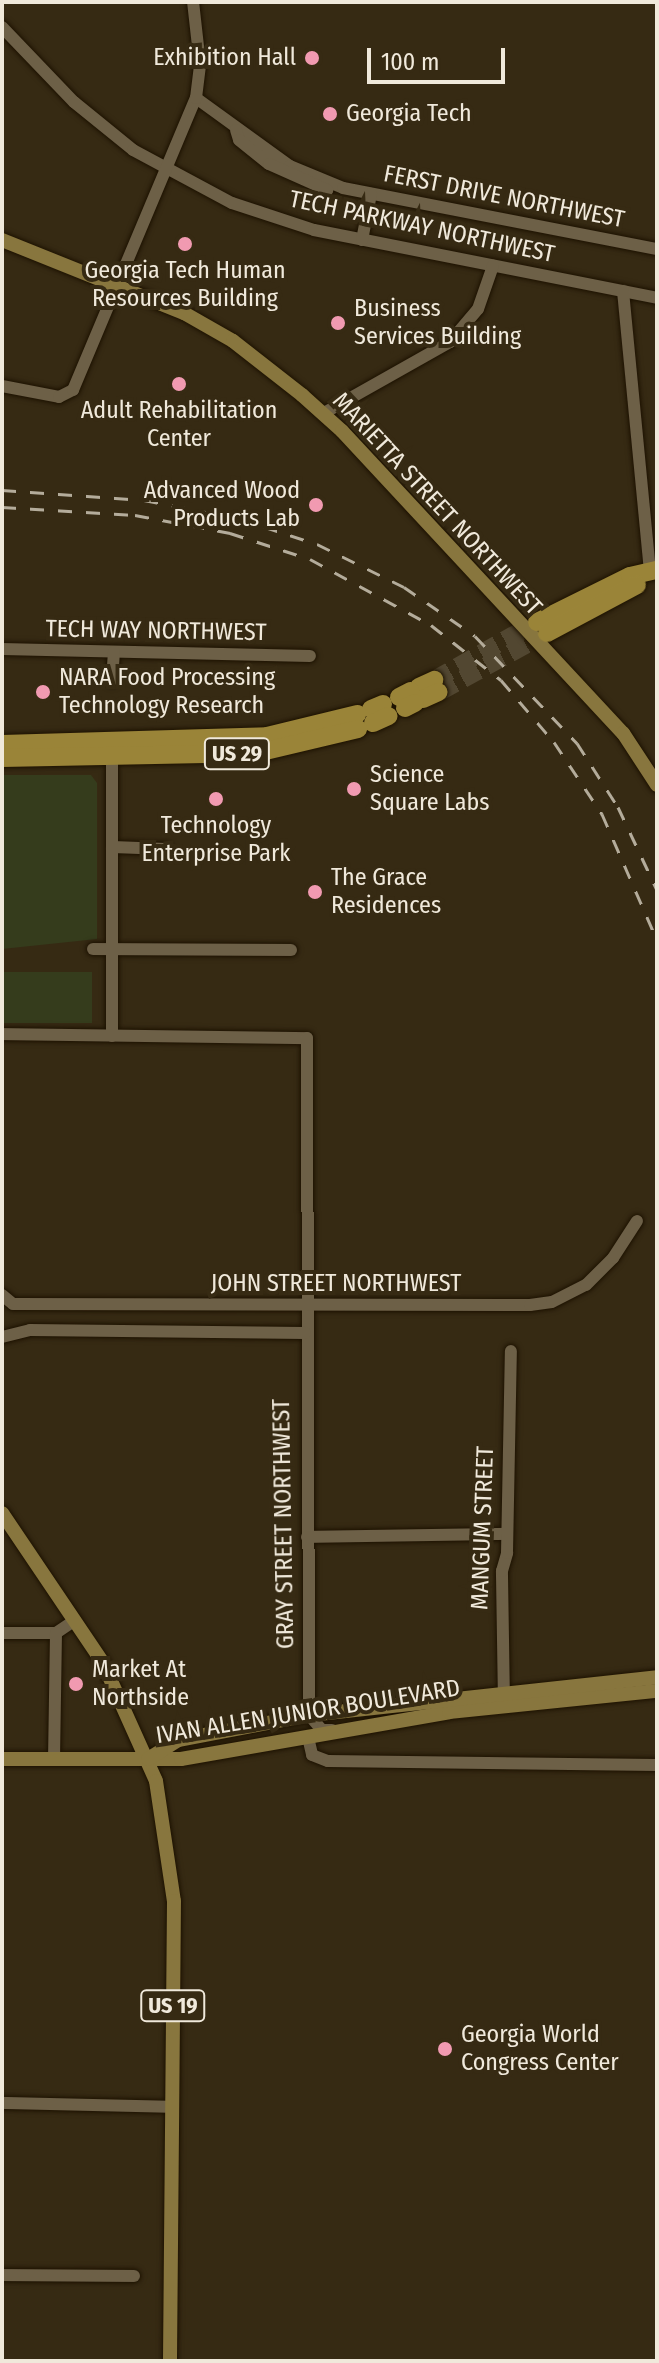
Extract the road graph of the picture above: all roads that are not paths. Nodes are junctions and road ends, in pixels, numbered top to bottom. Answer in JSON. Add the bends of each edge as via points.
{"nodes":[{"id":1,"x":193,"y":2,"type":"edge"},
{"id":2,"x":2,"y":27,"type":"edge"},
{"id":3,"x":196,"y":98,"type":"junction"},
{"id":4,"x":165,"y":171,"type":"junction"},
{"id":5,"x":371,"y":194,"type":"junction"},
{"id":6,"x":2,"y":240,"type":"edge"},
{"id":7,"x":362,"y":240,"type":"junction"},
{"id":8,"x":657,"y":249,"type":"edge"},
{"id":9,"x":493,"y":266,"type":"junction"},
{"id":10,"x":116,"y":283,"type":"junction"},
{"id":11,"x":623,"y":291,"type":"junction"},
{"id":12,"x":657,"y":298,"type":"edge"},
{"id":13,"x":2,"y":386,"type":"edge"},
{"id":14,"x":324,"y":413,"type":"junction"},
{"id":15,"x":654,"y":571,"type":"edge"},
{"id":16,"x":542,"y":634,"type":"junction"},
{"id":17,"x":2,"y":649,"type":"edge"},
{"id":18,"x":114,"y":652,"type":"junction"},
{"id":19,"x":310,"y":656,"type":"dead end"},
{"id":20,"x":112,"y":680,"type":"dead end"},
{"id":21,"x":398,"y":704,"type":"dead end"},
{"id":22,"x":3,"y":748,"type":"edge"},
{"id":23,"x":112,"y":749,"type":"junction"},
{"id":24,"x":657,"y":785,"type":"edge"},
{"id":25,"x":112,"y":847,"type":"junction"},
{"id":26,"x":167,"y":849,"type":"dead end"},
{"id":27,"x":113,"y":948,"type":"junction"},
{"id":28,"x":93,"y":949,"type":"dead end"},
{"id":29,"x":291,"y":950,"type":"dead end"},
{"id":30,"x":2,"y":1034,"type":"edge"},
{"id":31,"x":112,"y":1036,"type":"junction"},
{"id":32,"x":637,"y":1221,"type":"dead end"},
{"id":33,"x":2,"y":1295,"type":"edge"},
{"id":34,"x":306,"y":1307,"type":"junction"},
{"id":35,"x":305,"y":1333,"type":"junction"},
{"id":36,"x":2,"y":1337,"type":"edge"},
{"id":37,"x":511,"y":1351,"type":"dead end"},
{"id":38,"x":4,"y":1519,"type":"edge"},
{"id":39,"x":507,"y":1534,"type":"junction"},
{"id":40,"x":307,"y":1537,"type":"junction"},
{"id":41,"x":75,"y":1620,"type":"junction"},
{"id":42,"x":2,"y":1633,"type":"edge"},
{"id":43,"x":56,"y":1633,"type":"junction"},
{"id":44,"x":657,"y":1677,"type":"edge"},
{"id":45,"x":657,"y":1691,"type":"edge"},
{"id":46,"x":503,"y":1698,"type":"junction"},
{"id":47,"x":309,"y":1715,"type":"junction"},
{"id":48,"x":344,"y":1731,"type":"junction"},
{"id":49,"x":308,"y":1737,"type":"junction"},
{"id":50,"x":2,"y":1759,"type":"edge"},
{"id":51,"x":54,"y":1760,"type":"junction"},
{"id":52,"x":147,"y":1760,"type":"junction"},
{"id":53,"x":657,"y":1765,"type":"edge"},
{"id":54,"x":2,"y":2103,"type":"edge"},
{"id":55,"x":173,"y":2107,"type":"junction"},
{"id":56,"x":2,"y":2275,"type":"edge"},
{"id":57,"x":134,"y":2276,"type":"dead end"},
{"id":58,"x":170,"y":2361,"type":"edge"}],
"edges":[{"from":1,"to":3,"type":"street","via":[[200,64]]},
{"from":2,"to":4,"type":"street","name":"TECH PARKWAY NORTHWEST","via":[[79,107]]},
{"from":3,"to":4,"type":"street"},
{"from":3,"to":5,"type":"street","name":"FERST DRIVE NORTHWEST","via":[[290,166]]},
{"from":4,"to":7,"type":"street","name":"TECH PARKWAY NORTHWEST","via":[[263,215]]},
{"from":4,"to":10,"type":"street"},
{"from":5,"to":7,"type":"street"},
{"from":5,"to":8,"type":"street","name":"FERST DRIVE NORTHWEST"},
{"from":6,"to":10,"type":"main road","name":"MARIETTA STREET NORTHWEST"},
{"from":7,"to":9,"type":"street","name":"TECH PARKWAY NORTHWEST"},
{"from":9,"to":11,"type":"street","name":"TECH PARKWAY NORTHWEST"},
{"from":9,"to":14,"type":"street","via":[[478,309],[450,342]]},
{"from":10,"to":13,"type":"street","via":[[69,394],[44,396]]},
{"from":10,"to":14,"type":"main road","name":"MARIETTA STREET NORTHWEST","via":[[216,330]]},
{"from":11,"to":12,"type":"street","name":"TECH PARKWAY NORTHWEST"},
{"from":11,"to":15,"type":"street"},
{"from":14,"to":16,"type":"main road","name":"MARIETTA STREET NORTHWEST"},
{"from":15,"to":16,"type":"highway","via":[[601,589]]},
{"from":16,"to":24,"type":"main road","name":"MARIETTA STREET NORTHWEST","via":[[623,733]]},
{"from":17,"to":18,"type":"street","name":"TECH WAY NORTHWEST"},
{"from":18,"to":19,"type":"street","name":"TECH WAY NORTHWEST"},
{"from":18,"to":20,"type":"street"},
{"from":21,"to":23,"type":"highway","number":"US 29","via":[[257,753]]},
{"from":22,"to":23,"type":"highway","number":"US 29"},
{"from":23,"to":25,"type":"street"},
{"from":25,"to":26,"type":"street"},
{"from":25,"to":27,"type":"street"},
{"from":27,"to":28,"type":"street"},
{"from":27,"to":29,"type":"street"},
{"from":27,"to":31,"type":"street"},
{"from":30,"to":31,"type":"street"},
{"from":31,"to":34,"type":"street","name":"GRAY STREET NORTHWEST","via":[[307,1038]]},
{"from":32,"to":34,"type":"street","name":"JOHN STREET NORTHWEST","via":[[602,1271],[572,1295],[552,1302]]},
{"from":33,"to":34,"type":"street","name":"JOHN STREET NORTHWEST","via":[[13,1304]]},
{"from":34,"to":35,"type":"street","name":"GRAY STREET NORTHWEST"},
{"from":35,"to":36,"type":"street","via":[[30,1330]]},
{"from":35,"to":40,"type":"street","name":"GRAY STREET NORTHWEST"},
{"from":37,"to":39,"type":"street","name":"MANGUM STREET"},
{"from":38,"to":41,"type":"main road","number":"US 19"},
{"from":39,"to":40,"type":"street"},
{"from":39,"to":46,"type":"street","name":"MANGUM STREET","via":[[502,1571]]},
{"from":40,"to":47,"type":"street","name":"GRAY STREET NORTHWEST"},
{"from":41,"to":43,"type":"street"},
{"from":41,"to":52,"type":"main road","number":"US 19","via":[[112,1680]]},
{"from":42,"to":43,"type":"street"},
{"from":43,"to":51,"type":"street"},
{"from":44,"to":46,"type":"main road","name":"IVAN ALLEN JUNIOR BOULEVARD"},
{"from":45,"to":46,"type":"main road","name":"IVAN ALLEN JUNIOR BOULEVARD"},
{"from":46,"to":47,"type":"main road","name":"IVAN ALLEN JUNIOR BOULEVARD"},
{"from":46,"to":48,"type":"main road","name":"IVAN ALLEN JUNIOR BOULEVARD"},
{"from":47,"to":48,"type":"street","via":[[322,1730]]},
{"from":47,"to":52,"type":"main road","name":"IVAN ALLEN JUNIOR BOULEVARD","via":[[178,1740]]},
{"from":48,"to":49,"type":"main road","name":"IVAN ALLEN JUNIOR BOULEVARD"},
{"from":49,"to":52,"type":"main road","name":"IVAN ALLEN JUNIOR BOULEVARD"},
{"from":49,"to":53,"type":"street","via":[[312,1755],[328,1761]]},
{"from":50,"to":51,"type":"main road"},
{"from":51,"to":52,"type":"main road"},
{"from":52,"to":55,"type":"main road","number":"US 19","via":[[171,1857]]},
{"from":54,"to":55,"type":"street"},
{"from":55,"to":58,"type":"main road","number":"US 19"},
{"from":56,"to":57,"type":"street"}]}
